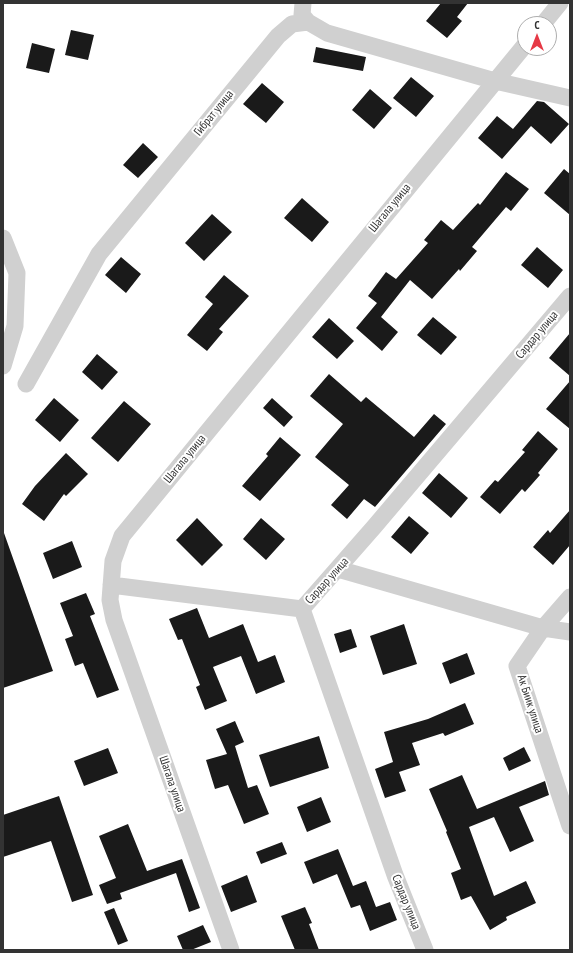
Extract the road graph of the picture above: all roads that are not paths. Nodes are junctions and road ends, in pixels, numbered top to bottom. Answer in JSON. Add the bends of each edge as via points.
{"nodes":[{"id":1,"x":303,"y":3,"type":"edge"},
{"id":2,"x":560,"y":3,"type":"edge"},
{"id":3,"x":549,"y":16,"type":"edge"},
{"id":4,"x":308,"y":22,"type":"junction"},
{"id":5,"x":517,"y":55,"type":"edge"},
{"id":6,"x":495,"y":81,"type":"junction"},
{"id":7,"x":570,"y":98,"type":"edge"},
{"id":8,"x":3,"y":238,"type":"edge"},
{"id":9,"x":570,"y":296,"type":"edge"},
{"id":10,"x":3,"y":366,"type":"edge"},
{"id":11,"x":26,"y":384,"type":"dead end"},
{"id":12,"x":338,"y":569,"type":"junction"},
{"id":13,"x":111,"y":585,"type":"junction"},
{"id":14,"x":570,"y":597,"type":"edge"},
{"id":15,"x":302,"y":609,"type":"junction"},
{"id":16,"x":543,"y":628,"type":"junction"},
{"id":17,"x":570,"y":632,"type":"edge"},
{"id":18,"x":570,"y":826,"type":"edge"},
{"id":19,"x":230,"y":950,"type":"edge"},
{"id":20,"x":425,"y":950,"type":"edge"}],
"edges":[{"from":1,"to":4,"type":"street","via":[[302,15]]},
{"from":2,"to":3,"type":"street"},
{"from":4,"to":6,"type":"street","via":[[327,32]]},
{"from":4,"to":11,"type":"street","name":"Гибрат улица","via":[[292,24],[278,36],[99,254]]},
{"from":5,"to":6,"type":"street","name":"Шагала улица"},
{"from":6,"to":7,"type":"street"},
{"from":6,"to":13,"type":"street","name":"Шагала улица","via":[[122,536],[113,561]]},
{"from":8,"to":10,"type":"street","via":[[16,273],[15,326]]},
{"from":9,"to":12,"type":"street","name":"Сардар улица"},
{"from":12,"to":15,"type":"street","name":"Сардар улица"},
{"from":12,"to":16,"type":"street"},
{"from":13,"to":15,"type":"street"},
{"from":13,"to":19,"type":"street","name":"Шагала улица","via":[[110,600],[114,620]]},
{"from":14,"to":16,"type":"street","name":"Ак Биик улица"},
{"from":15,"to":20,"type":"street","name":"Сардар улица","via":[[395,874]]},
{"from":16,"to":17,"type":"street"},
{"from":16,"to":18,"type":"street","name":"Ак Биик улица","via":[[517,666]]}]}
